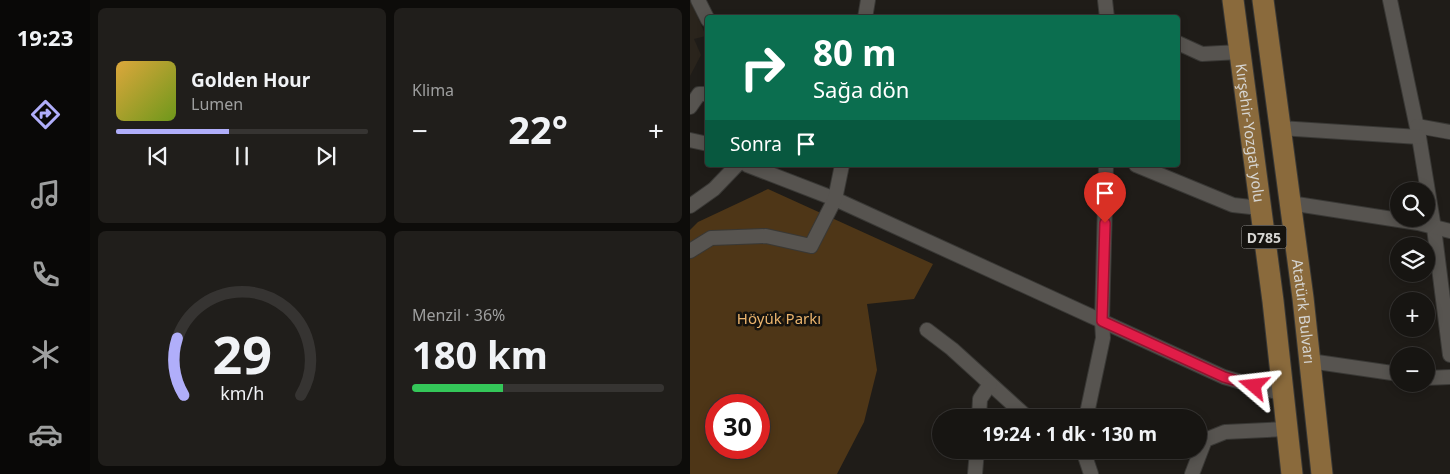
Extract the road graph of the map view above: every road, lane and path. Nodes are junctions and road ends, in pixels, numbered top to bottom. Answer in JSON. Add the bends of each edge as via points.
{"nodes":[{"id":1,"x":698,"y":0,"type":"edge"},
{"id":2,"x":868,"y":0,"type":"edge"},
{"id":3,"x":1105,"y":0,"type":"edge"},
{"id":4,"x":1233,"y":0,"type":"edge"},
{"id":5,"x":1263,"y":0,"type":"edge"},
{"id":6,"x":1390,"y":0,"type":"edge"},
{"id":7,"x":706,"y":15,"type":"edge"},
{"id":8,"x":866,"y":15,"type":"edge"},
{"id":9,"x":1107,"y":15,"type":"edge"},
{"id":10,"x":1180,"y":44,"type":"edge"},
{"id":11,"x":1240,"y":52,"type":"junction"},
{"id":12,"x":705,"y":94,"type":"edge"},
{"id":13,"x":690,"y":107,"type":"edge"},
{"id":14,"x":1280,"y":128,"type":"junction"},
{"id":15,"x":1418,"y":132,"type":"junction"},
{"id":16,"x":1450,"y":132,"type":"edge"},
{"id":17,"x":690,"y":140,"type":"edge"},
{"id":18,"x":705,"y":143,"type":"edge"},
{"id":19,"x":735,"y":167,"type":"edge"},
{"id":20,"x":752,"y":167,"type":"edge"},
{"id":21,"x":842,"y":167,"type":"edge"},
{"id":22,"x":1106,"y":167,"type":"edge"},
{"id":23,"x":1141,"y":167,"type":"edge"},
{"id":24,"x":835,"y":199,"type":"junction"},
{"id":25,"x":1290,"y":203,"type":"junction"},
{"id":26,"x":690,"y":206,"type":"edge"},
{"id":27,"x":1260,"y":208,"type":"junction"},
{"id":28,"x":1434,"y":228,"type":"junction"},
{"id":29,"x":1450,"y":231,"type":"edge"},
{"id":30,"x":690,"y":251,"type":"edge"},
{"id":31,"x":1102,"y":321,"type":"junction"},
{"id":32,"x":927,"y":330,"type":"dead end"},
{"id":33,"x":1450,"y":355,"type":"edge"},
{"id":34,"x":1310,"y":361,"type":"junction"},
{"id":35,"x":1390,"y":373,"type":"edge"},
{"id":36,"x":1450,"y":377,"type":"edge"},
{"id":37,"x":1435,"y":378,"type":"edge"},
{"id":38,"x":990,"y":384,"type":"junction"},
{"id":39,"x":1283,"y":394,"type":"junction"},
{"id":40,"x":979,"y":409,"type":"edge"},
{"id":41,"x":1018,"y":409,"type":"edge"},
{"id":42,"x":1088,"y":409,"type":"edge"},
{"id":43,"x":1287,"y":429,"type":"junction"},
{"id":44,"x":977,"y":459,"type":"edge"},
{"id":45,"x":1086,"y":459,"type":"edge"},
{"id":46,"x":976,"y":474,"type":"edge"},
{"id":47,"x":1091,"y":474,"type":"edge"},
{"id":48,"x":1192,"y":474,"type":"edge"},
{"id":49,"x":1292,"y":474,"type":"edge"},
{"id":50,"x":1322,"y":474,"type":"edge"}],
"edges":[{"from":1,"to":7,"type":"street"},
{"from":2,"to":8,"type":"street"},
{"from":3,"to":9,"type":"street"},
{"from":4,"to":11,"type":"main road","name":"Kırşehir-Yozgat yolu","number":"D785"},
{"from":5,"to":14,"type":"main road","name":"Atatürk Bulvarı","number":"D785"},
{"from":6,"to":15,"type":"street"},
{"from":10,"to":11,"type":"street","via":[[1202,54]]},
{"from":11,"to":27,"type":"main road","name":"Kırşehir-Yozgat yolu","number":"D785"},
{"from":12,"to":13,"type":"street","via":[[699,94]]},
{"from":14,"to":15,"type":"street"},
{"from":14,"to":25,"type":"main road","name":"Atatürk Bulvarı","number":"D785"},
{"from":15,"to":16,"type":"street"},
{"from":15,"to":28,"type":"street"},
{"from":17,"to":18,"type":"street"},
{"from":19,"to":26,"type":"street","via":[[714,189]]},
{"from":20,"to":24,"type":"street"},
{"from":21,"to":24,"type":"street"},
{"from":22,"to":31,"type":"street"},
{"from":23,"to":27,"type":"street","via":[[1233,205]]},
{"from":24,"to":30,"type":"street","via":[[811,246],[766,236],[711,238]]},
{"from":24,"to":31,"type":"street"},
{"from":25,"to":28,"type":"street","via":[[1418,222]]},
{"from":25,"to":34,"type":"main road","name":"Atatürk Bulvarı","number":"D785"},
{"from":27,"to":39,"type":"main road","name":"Kırşehir-Yozgat yolu","number":"D785"},
{"from":28,"to":29,"type":"street"},
{"from":28,"to":33,"type":"street"},
{"from":31,"to":39,"type":"street","via":[[1224,377]]},
{"from":31,"to":42,"type":"street","via":[[1103,338]]},
{"from":32,"to":38,"type":"street"},
{"from":34,"to":35,"type":"street"},
{"from":34,"to":50,"type":"main road","name":"Atatürk Bulvarı","number":"D785"},
{"from":36,"to":37,"type":"street"},
{"from":38,"to":40,"type":"street","via":[[980,399]]},
{"from":38,"to":41,"type":"street"},
{"from":39,"to":43,"type":"main road","name":"Kırşehir-Yozgat yolu","number":"D785"},
{"from":43,"to":48,"type":"street","via":[[1225,432],[1205,440]]},
{"from":43,"to":49,"type":"main road","name":"Kırşehir-Yozgat yolu","number":"D785"},
{"from":44,"to":46,"type":"street"},
{"from":45,"to":47,"type":"street"}]}
